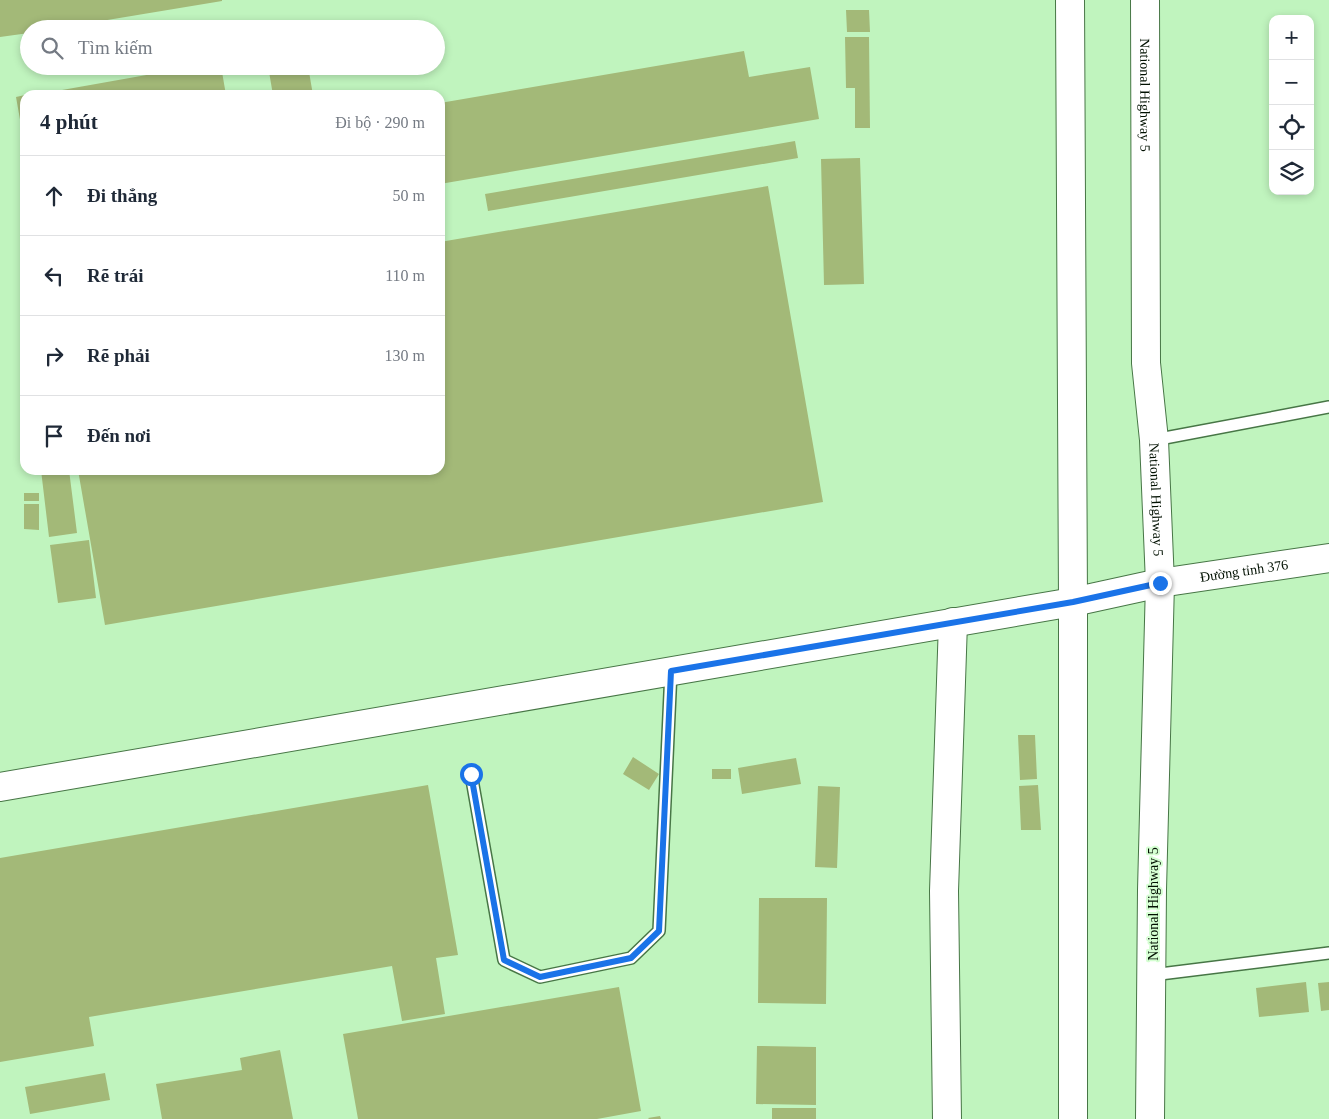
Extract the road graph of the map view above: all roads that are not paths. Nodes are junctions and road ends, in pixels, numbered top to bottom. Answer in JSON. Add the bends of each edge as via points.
{"nodes":[{"id":1,"x":1070,"y":0,"type":"edge"},
{"id":2,"x":1145,"y":0,"type":"edge"},
{"id":3,"x":1329,"y":407,"type":"edge"},
{"id":4,"x":1154,"y":440,"type":"junction"},
{"id":5,"x":1329,"y":558,"type":"edge"},
{"id":6,"x":1160,"y":583,"type":"junction"},
{"id":7,"x":1073,"y":602,"type":"junction"},
{"id":8,"x":953,"y":622,"type":"junction"},
{"id":9,"x":671,"y":671,"type":"junction"},
{"id":10,"x":471,"y":774,"type":"dead end"},
{"id":11,"x":0,"y":786,"type":"edge"},
{"id":12,"x":1329,"y":953,"type":"edge"},
{"id":13,"x":1152,"y":975,"type":"junction"},
{"id":14,"x":947,"y":1119,"type":"edge"},
{"id":15,"x":1073,"y":1119,"type":"edge"},
{"id":16,"x":1150,"y":1119,"type":"edge"}],
"edges":[{"from":1,"to":7,"type":"main road"},
{"from":2,"to":4,"type":"main road","name":"National Highway 5","via":[[1146,363]]},
{"from":3,"to":4,"type":"lane"},
{"from":4,"to":6,"type":"main road","name":"National Highway 5"},
{"from":5,"to":6,"type":"main road","name":"Đường tỉnh 376"},
{"from":6,"to":7,"type":"main road","name":"Đường tỉnh 376"},
{"from":6,"to":13,"type":"main road","name":"National Highway 5"},
{"from":7,"to":8,"type":"main road","name":"Đường tỉnh 376"},
{"from":7,"to":15,"type":"main road"},
{"from":8,"to":9,"type":"main road","name":"Đường tỉnh 376"},
{"from":8,"to":14,"type":"main road","via":[[944,891]]},
{"from":9,"to":10,"type":"lane","via":[[659,931],[631,958],[540,977],[504,960]]},
{"from":9,"to":11,"type":"main road","name":"Đường tỉnh 376"},
{"from":12,"to":13,"type":"lane"},
{"from":13,"to":16,"type":"main road","name":"National Highway 5"}]}
